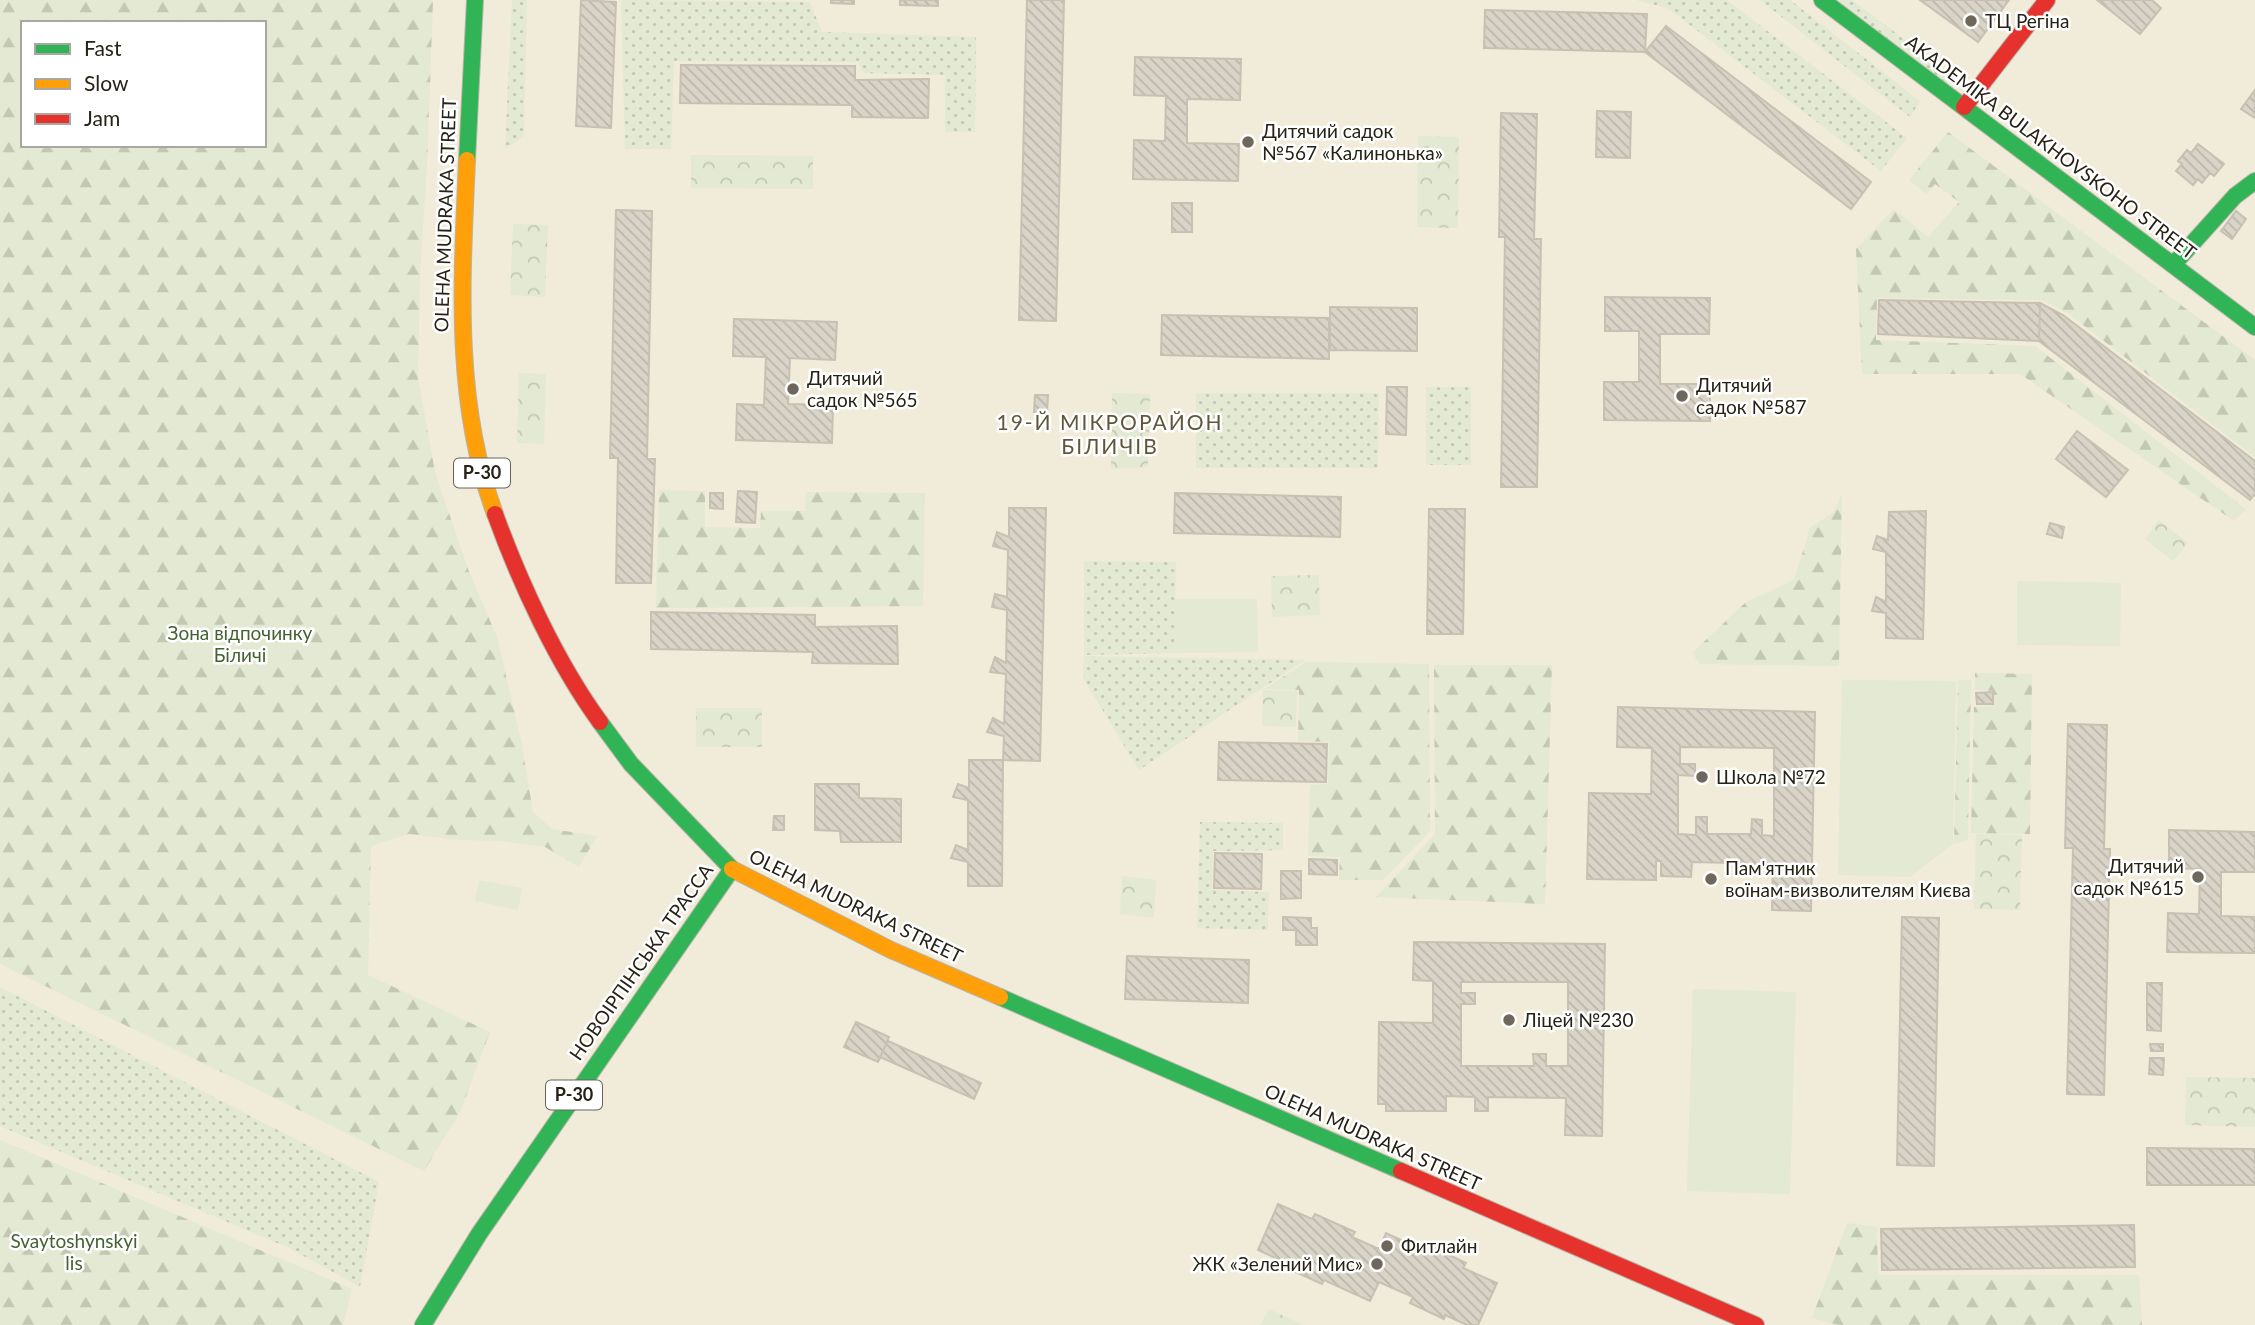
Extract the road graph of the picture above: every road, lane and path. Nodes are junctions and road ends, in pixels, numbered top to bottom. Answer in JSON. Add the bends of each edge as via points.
{"nodes":[{"id":1,"x":475,"y":0,"type":"edge"},
{"id":2,"x":1822,"y":0,"type":"edge"},
{"id":3,"x":2047,"y":0,"type":"edge"},
{"id":4,"x":1964,"y":107,"type":"junction"},
{"id":5,"x":2255,"y":181,"type":"edge"},
{"id":6,"x":2173,"y":265,"type":"junction"},
{"id":7,"x":2255,"y":327,"type":"edge"},
{"id":8,"x":732,"y":869,"type":"junction"},
{"id":9,"x":423,"y":1325,"type":"edge"},
{"id":10,"x":1756,"y":1325,"type":"edge"}],
"edges":[{"from":1,"to":8,"type":"street","name":"OLEHA MUDRAKA STREET","number":"Р-30","via":[[461,290],[473,434],[487,492],[514,563],[587,704],[631,764]]},
{"from":2,"to":4,"type":"street","name":"AKADEMIKA BULAKHOVSKOHO STREET"},
{"from":3,"to":4,"type":"street"},
{"from":4,"to":6,"type":"street","name":"AKADEMIKA BULAKHOVSKOHO STREET"},
{"from":5,"to":6,"type":"street","via":[[2235,196]]},
{"from":6,"to":7,"type":"street","name":"AKADEMIKA BULAKHOVSKOHO STREET"},
{"from":8,"to":9,"type":"street","name":"НОВОІРПІНСЬКА ТРАССА","number":"Р-30","via":[[479,1234]]},
{"from":8,"to":10,"type":"street","name":"OLEHA MUDRAKA STREET","via":[[891,950]]}]}
